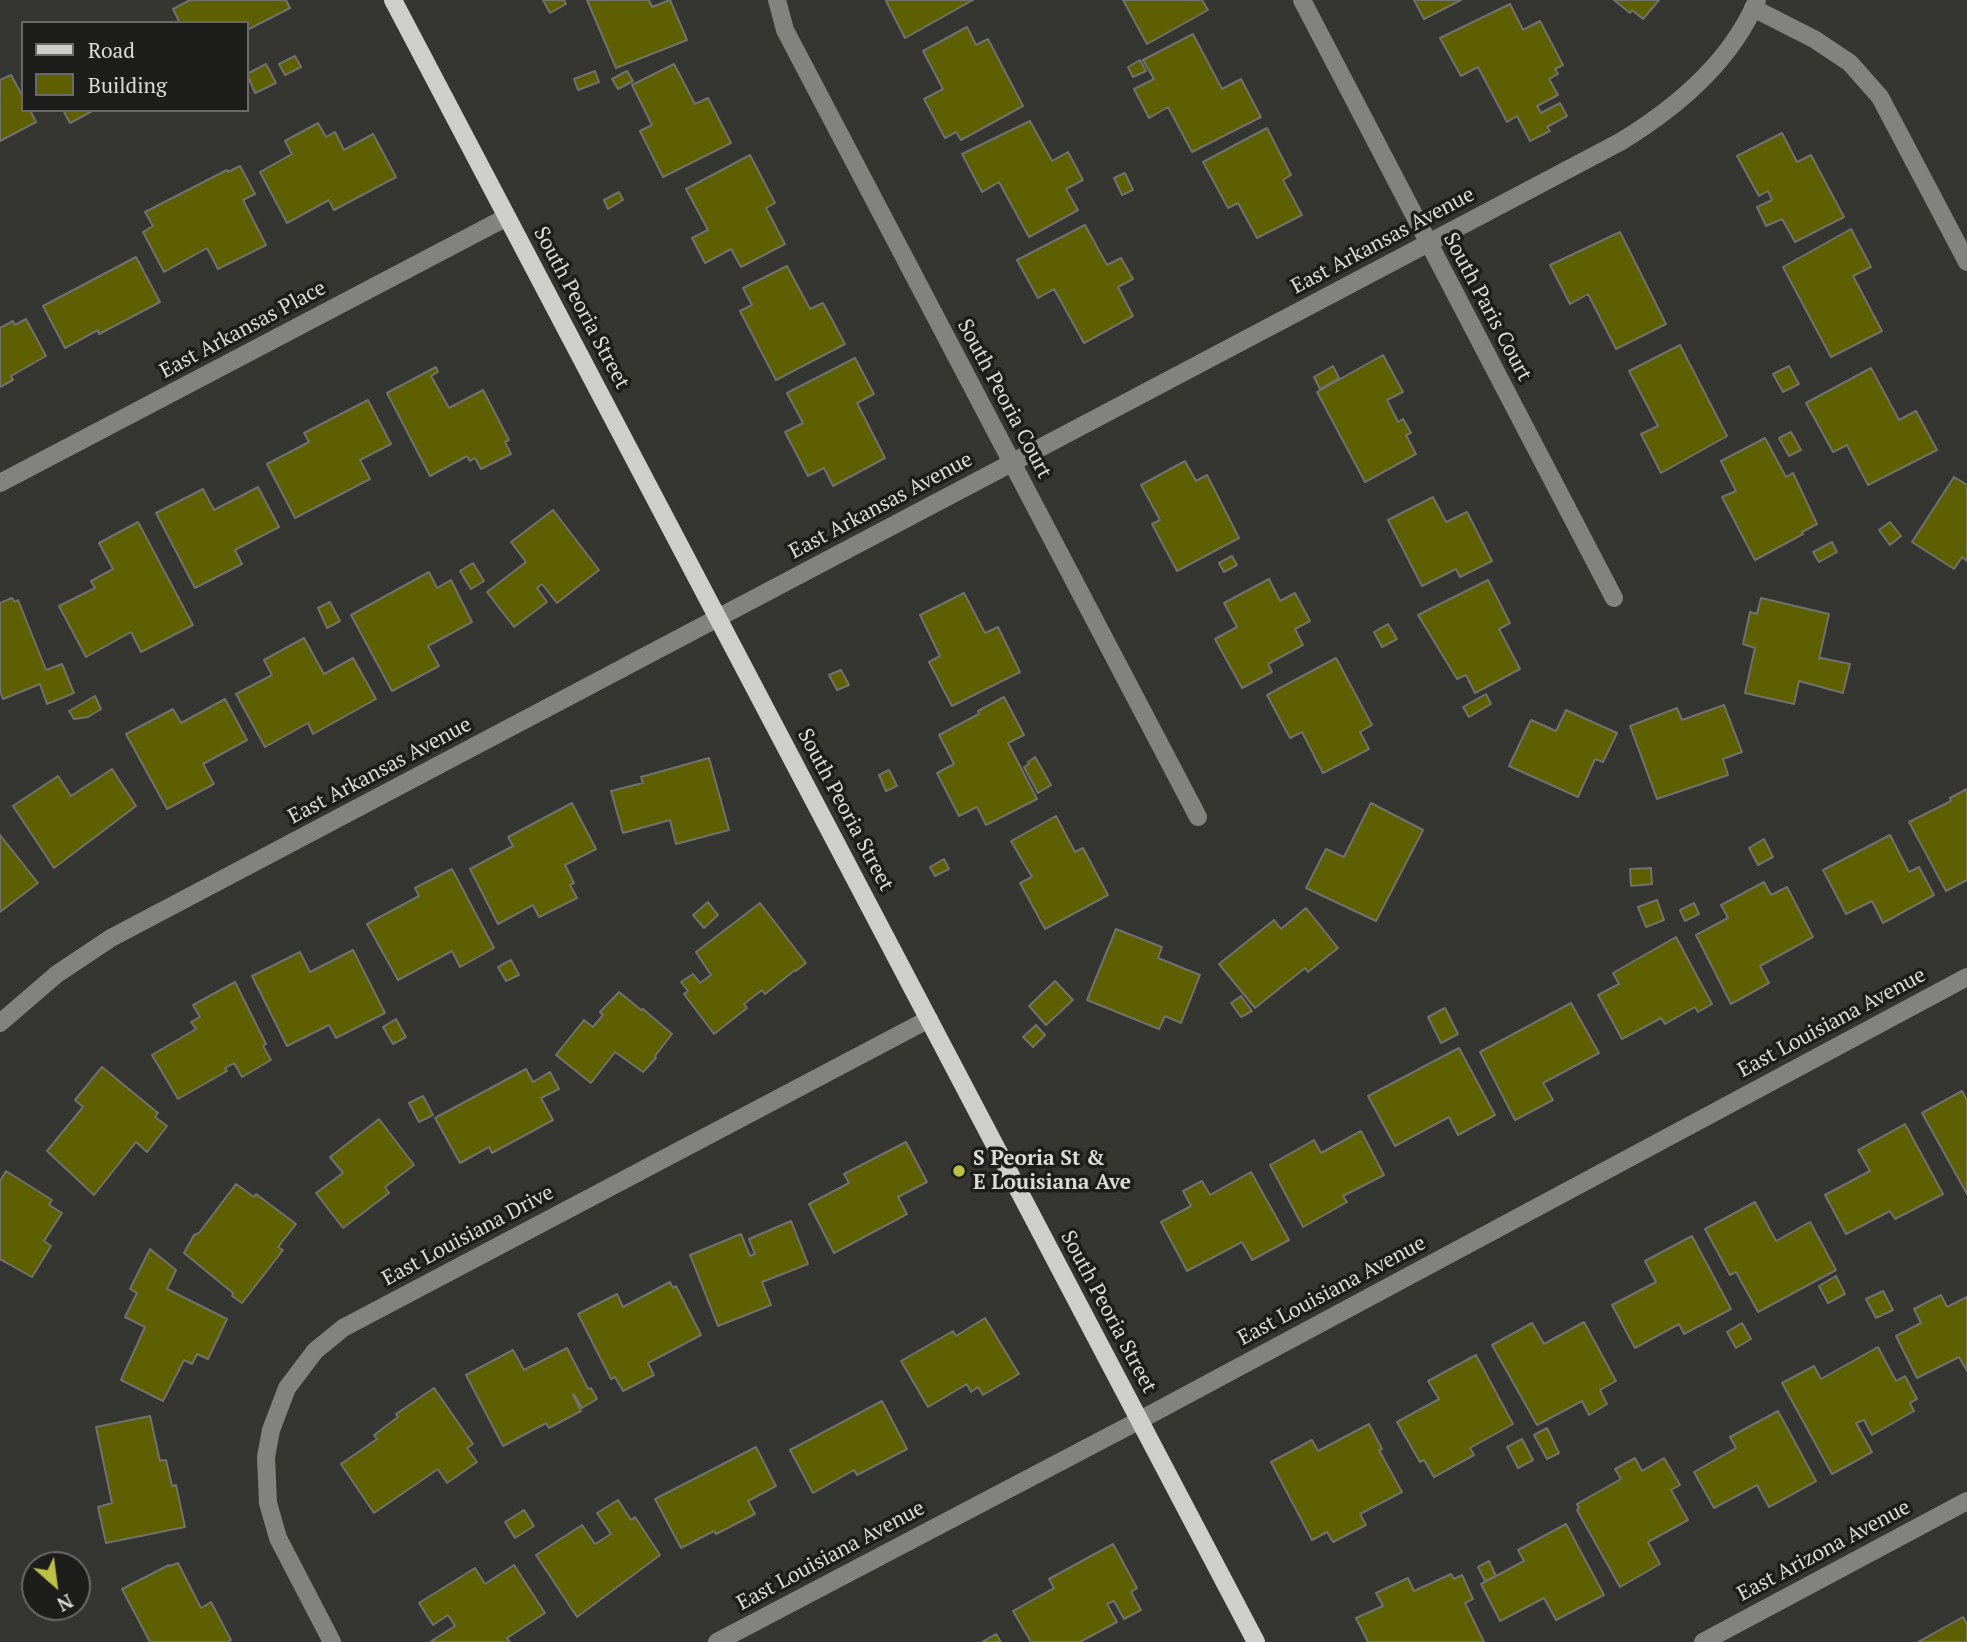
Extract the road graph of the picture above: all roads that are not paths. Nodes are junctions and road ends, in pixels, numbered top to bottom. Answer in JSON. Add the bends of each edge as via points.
{"nodes":[{"id":1,"x":393,"y":0,"type":"edge"},
{"id":2,"x":777,"y":0,"type":"edge"},
{"id":3,"x":1302,"y":0,"type":"edge"},
{"id":4,"x":1755,"y":4,"type":"edge"},
{"id":5,"x":507,"y":218,"type":"junction"},
{"id":6,"x":1428,"y":243,"type":"junction"},
{"id":7,"x":1967,"y":262,"type":"edge"},
{"id":8,"x":1012,"y":462,"type":"junction"},
{"id":9,"x":0,"y":483,"type":"edge"},
{"id":10,"x":1614,"y":598,"type":"dead end"},
{"id":11,"x":718,"y":618,"type":"junction"},
{"id":12,"x":1198,"y":817,"type":"dead end"},
{"id":13,"x":1967,"y":977,"type":"edge"},
{"id":14,"x":929,"y":1019,"type":"junction"},
{"id":15,"x":0,"y":1023,"type":"edge"},
{"id":16,"x":1140,"y":1420,"type":"junction"},
{"id":17,"x":1967,"y":1500,"type":"edge"},
{"id":18,"x":332,"y":1642,"type":"edge"},
{"id":19,"x":718,"y":1642,"type":"edge"},
{"id":20,"x":1256,"y":1642,"type":"edge"},
{"id":21,"x":1703,"y":1642,"type":"edge"}],
"edges":[{"from":1,"to":5,"type":"main road","name":"South Peoria Street"},
{"from":2,"to":8,"type":"street","name":"South Peoria Court","via":[[785,30]]},
{"from":3,"to":6,"type":"street","name":"South Paris Court"},
{"from":4,"to":6,"type":"street","name":"East Arkansas Avenue","via":[[1720,59],[1658,119]]},
{"from":4,"to":7,"type":"street","via":[[1850,63],[1880,97]]},
{"from":5,"to":9,"type":"street","name":"East Arkansas Place"},
{"from":5,"to":11,"type":"main road","name":"South Peoria Street"},
{"from":6,"to":8,"type":"street","name":"East Arkansas Avenue"},
{"from":6,"to":10,"type":"street","name":"South Paris Court"},
{"from":8,"to":11,"type":"street","name":"East Arkansas Avenue"},
{"from":8,"to":12,"type":"street","name":"South Peoria Court"},
{"from":11,"to":14,"type":"main road","name":"South Peoria Street"},
{"from":11,"to":15,"type":"street","name":"East Arkansas Avenue","via":[[111,938],[57,974]]},
{"from":13,"to":16,"type":"street","name":"East Louisiana Avenue"},
{"from":14,"to":16,"type":"main road","name":"South Peoria Street"},
{"from":14,"to":18,"type":"street","name":"East Louisiana Drive","via":[[343,1328],[314,1351],[287,1388],[271,1430],[266,1457],[268,1503],[278,1538]]},
{"from":16,"to":19,"type":"street","name":"East Louisiana Avenue"},
{"from":16,"to":20,"type":"main road","name":"South Peoria Street"},
{"from":17,"to":21,"type":"street","name":"East Arizona Avenue"}]}
